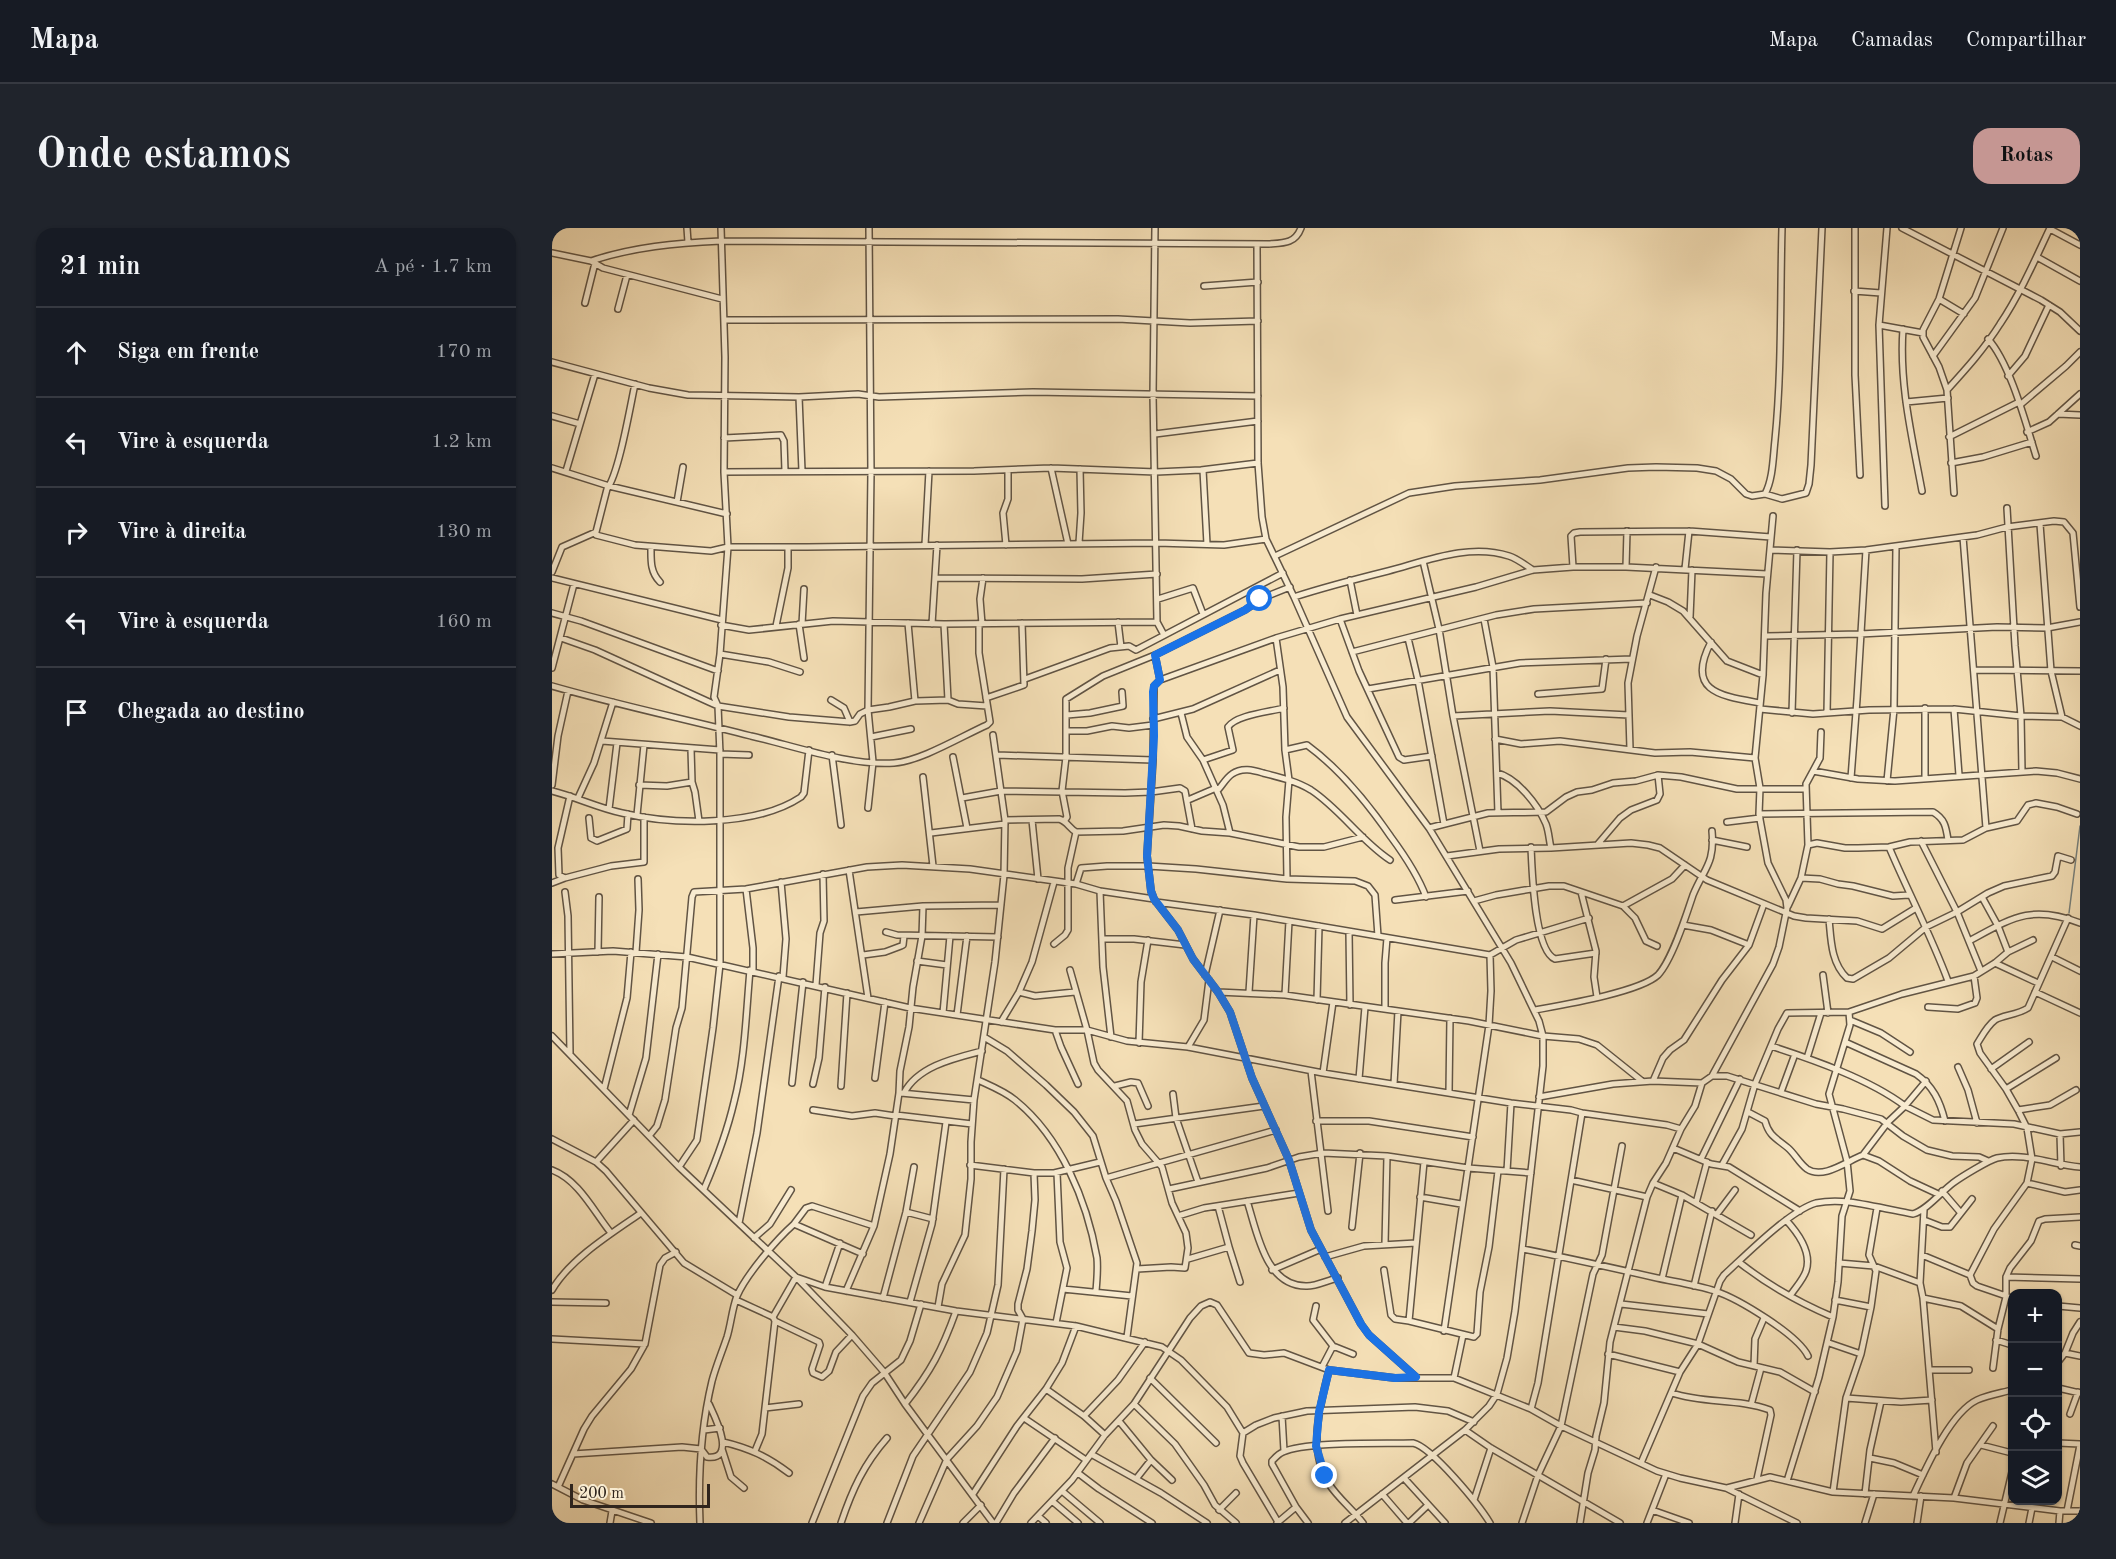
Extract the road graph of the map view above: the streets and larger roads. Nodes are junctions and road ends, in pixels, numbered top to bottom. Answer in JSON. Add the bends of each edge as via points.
{"nodes":[{"id":1,"x":687,"y":228,"type":"edge"},
{"id":2,"x":721,"y":228,"type":"edge"},
{"id":3,"x":869,"y":228,"type":"edge"},
{"id":4,"x":1155,"y":228,"type":"edge"},
{"id":5,"x":1301,"y":228,"type":"edge"},
{"id":6,"x":1782,"y":228,"type":"edge"},
{"id":7,"x":1822,"y":228,"type":"edge"},
{"id":8,"x":1855,"y":228,"type":"edge"},
{"id":9,"x":1887,"y":228,"type":"edge"},
{"id":10,"x":1902,"y":228,"type":"edge"},
{"id":11,"x":1922,"y":228,"type":"edge"},
{"id":12,"x":1961,"y":228,"type":"edge"},
{"id":13,"x":2002,"y":228,"type":"edge"},
{"id":14,"x":2050,"y":228,"type":"edge"},
{"id":15,"x":1918,"y":236,"type":"junction"},
{"id":16,"x":721,"y":241,"type":"junction"},
{"id":17,"x":869,"y":241,"type":"junction"},
{"id":18,"x":688,"y":242,"type":"junction"},
{"id":19,"x":1155,"y":243,"type":"junction"},
{"id":20,"x":1257,"y":244,"type":"junction"},
{"id":21,"x":2080,"y":245,"type":"edge"},
{"id":22,"x":552,"y":253,"type":"edge"},
{"id":23,"x":1953,"y":253,"type":"junction"},
{"id":24,"x":2037,"y":257,"type":"junction"},
{"id":25,"x":593,"y":262,"type":"junction"},
{"id":26,"x":1986,"y":271,"type":"junction"},
{"id":27,"x":627,"y":275,"type":"junction"},
{"id":28,"x":2080,"y":281,"type":"edge"},
{"id":29,"x":1258,"y":282,"type":"junction"},
{"id":30,"x":1204,"y":286,"type":"dead end"},
{"id":31,"x":2020,"y":290,"type":"junction"},
{"id":32,"x":1854,"y":291,"type":"junction"},
{"id":33,"x":1881,"y":293,"type":"junction"},
{"id":34,"x":722,"y":299,"type":"junction"},
{"id":35,"x":1939,"y":299,"type":"junction"},
{"id":36,"x":585,"y":303,"type":"dead end"},
{"id":37,"x":2049,"y":305,"type":"junction"},
{"id":38,"x":618,"y":309,"type":"dead end"},
{"id":39,"x":1964,"y":314,"type":"junction"},
{"id":40,"x":869,"y":319,"type":"junction"},
{"id":41,"x":724,"y":320,"type":"junction"},
{"id":42,"x":1153,"y":320,"type":"junction"},
{"id":43,"x":1258,"y":321,"type":"junction"},
{"id":44,"x":1879,"y":325,"type":"junction"},
{"id":45,"x":1903,"y":329,"type":"junction"},
{"id":46,"x":2080,"y":331,"type":"edge"},
{"id":47,"x":1923,"y":333,"type":"junction"},
{"id":48,"x":1988,"y":339,"type":"junction"},
{"id":49,"x":2080,"y":352,"type":"edge"},
{"id":50,"x":1933,"y":356,"type":"junction"},
{"id":51,"x":552,"y":362,"type":"edge"},
{"id":52,"x":595,"y":374,"type":"junction"},
{"id":53,"x":2008,"y":376,"type":"junction"},
{"id":54,"x":635,"y":384,"type":"junction"},
{"id":55,"x":1947,"y":390,"type":"junction"},
{"id":56,"x":2080,"y":394,"type":"edge"},
{"id":57,"x":724,"y":395,"type":"junction"},
{"id":58,"x":1153,"y":395,"type":"junction"},
{"id":59,"x":869,"y":396,"type":"junction"},
{"id":60,"x":1258,"y":396,"type":"junction"},
{"id":61,"x":799,"y":397,"type":"junction"},
{"id":62,"x":1948,"y":398,"type":"junction"},
{"id":63,"x":1906,"y":402,"type":"junction"},
{"id":64,"x":2019,"y":403,"type":"junction"},
{"id":65,"x":2058,"y":414,"type":"junction"},
{"id":66,"x":2080,"y":415,"type":"edge"},
{"id":67,"x":552,"y":416,"type":"edge"},
{"id":68,"x":1258,"y":421,"type":"junction"},
{"id":69,"x":580,"y":424,"type":"junction"},
{"id":70,"x":2028,"y":432,"type":"junction"},
{"id":71,"x":1155,"y":434,"type":"junction"},
{"id":72,"x":1949,"y":437,"type":"junction"},
{"id":73,"x":724,"y":438,"type":"junction"},
{"id":74,"x":2032,"y":442,"type":"junction"},
{"id":75,"x":2037,"y":456,"type":"dead end"},
{"id":76,"x":1258,"y":463,"type":"junction"},
{"id":77,"x":1951,"y":463,"type":"junction"},
{"id":78,"x":683,"y":467,"type":"dead end"},
{"id":79,"x":552,"y":468,"type":"edge"},
{"id":80,"x":1051,"y":468,"type":"junction"},
{"id":81,"x":1080,"y":469,"type":"junction"},
{"id":82,"x":1008,"y":470,"type":"junction"},
{"id":83,"x":1203,"y":470,"type":"junction"},
{"id":84,"x":566,"y":471,"type":"junction"},
{"id":85,"x":785,"y":471,"type":"junction"},
{"id":86,"x":802,"y":471,"type":"junction"},
{"id":87,"x":929,"y":471,"type":"junction"},
{"id":88,"x":724,"y":472,"type":"junction"},
{"id":89,"x":871,"y":472,"type":"junction"},
{"id":90,"x":1156,"y":472,"type":"junction"},
{"id":91,"x":1860,"y":475,"type":"dead end"},
{"id":92,"x":609,"y":486,"type":"junction"},
{"id":93,"x":1922,"y":491,"type":"dead end"},
{"id":94,"x":1954,"y":493,"type":"dead end"},
{"id":95,"x":1765,"y":494,"type":"junction"},
{"id":96,"x":678,"y":502,"type":"junction"},
{"id":97,"x":1885,"y":506,"type":"dead end"},
{"id":98,"x":2007,"y":508,"type":"dead end"},
{"id":99,"x":727,"y":513,"type":"junction"},
{"id":100,"x":1773,"y":516,"type":"dead end"},
{"id":101,"x":2040,"y":524,"type":"junction"},
{"id":102,"x":2007,"y":527,"type":"junction"},
{"id":103,"x":1627,"y":531,"type":"junction"},
{"id":104,"x":1689,"y":531,"type":"junction"},
{"id":105,"x":596,"y":532,"type":"junction"},
{"id":106,"x":1771,"y":537,"type":"junction"},
{"id":107,"x":1964,"y":537,"type":"junction"},
{"id":108,"x":1266,"y":539,"type":"junction"},
{"id":109,"x":1079,"y":543,"type":"junction"},
{"id":110,"x":1157,"y":543,"type":"junction"},
{"id":111,"x":1068,"y":544,"type":"junction"},
{"id":112,"x":1207,"y":544,"type":"junction"},
{"id":113,"x":937,"y":545,"type":"junction"},
{"id":114,"x":1006,"y":545,"type":"junction"},
{"id":115,"x":869,"y":546,"type":"junction"},
{"id":116,"x":925,"y":546,"type":"junction"},
{"id":117,"x":651,"y":547,"type":"junction"},
{"id":118,"x":728,"y":547,"type":"junction"},
{"id":119,"x":788,"y":547,"type":"junction"},
{"id":120,"x":1896,"y":547,"type":"junction"},
{"id":121,"x":1770,"y":550,"type":"junction"},
{"id":122,"x":1797,"y":550,"type":"junction"},
{"id":123,"x":1866,"y":550,"type":"junction"},
{"id":124,"x":1830,"y":552,"type":"junction"},
{"id":125,"x":1275,"y":556,"type":"junction"},
{"id":126,"x":1423,"y":561,"type":"junction"},
{"id":127,"x":1573,"y":567,"type":"junction"},
{"id":128,"x":1626,"y":567,"type":"junction"},
{"id":129,"x":1656,"y":567,"type":"junction"},
{"id":130,"x":1685,"y":569,"type":"junction"},
{"id":131,"x":1533,"y":570,"type":"junction"},
{"id":132,"x":1692,"y":570,"type":"junction"},
{"id":133,"x":552,"y":572,"type":"edge"},
{"id":134,"x":1157,"y":574,"type":"junction"},
{"id":135,"x":1767,"y":574,"type":"junction"},
{"id":136,"x":552,"y":578,"type":"edge"},
{"id":137,"x":935,"y":578,"type":"junction"},
{"id":138,"x":983,"y":578,"type":"junction"},
{"id":139,"x":1287,"y":580,"type":"junction"},
{"id":140,"x":1350,"y":580,"type":"junction"},
{"id":141,"x":660,"y":582,"type":"dead end"},
{"id":142,"x":574,"y":584,"type":"junction"},
{"id":143,"x":804,"y":589,"type":"dead end"},
{"id":144,"x":1650,"y":595,"type":"junction"},
{"id":145,"x":1432,"y":596,"type":"junction"},
{"id":146,"x":1294,"y":597,"type":"junction"},
{"id":147,"x":1158,"y":598,"type":"junction"},
{"id":148,"x":1647,"y":603,"type":"junction"},
{"id":149,"x":2080,"y":607,"type":"edge"},
{"id":150,"x":552,"y":613,"type":"edge"},
{"id":151,"x":1203,"y":614,"type":"junction"},
{"id":152,"x":1357,"y":615,"type":"junction"},
{"id":153,"x":566,"y":617,"type":"junction"},
{"id":154,"x":1690,"y":617,"type":"junction"},
{"id":155,"x":1340,"y":619,"type":"junction"},
{"id":156,"x":1484,"y":619,"type":"junction"},
{"id":157,"x":1118,"y":622,"type":"junction"},
{"id":158,"x":1157,"y":622,"type":"junction"},
{"id":159,"x":2080,"y":622,"type":"edge"},
{"id":160,"x":721,"y":623,"type":"junction"},
{"id":161,"x":868,"y":623,"type":"junction"},
{"id":162,"x":908,"y":623,"type":"junction"},
{"id":163,"x":1022,"y":623,"type":"junction"},
{"id":164,"x":800,"y":624,"type":"junction"},
{"id":165,"x":933,"y":624,"type":"junction"},
{"id":166,"x":944,"y":624,"type":"junction"},
{"id":167,"x":980,"y":624,"type":"junction"},
{"id":168,"x":776,"y":626,"type":"junction"},
{"id":169,"x":1971,"y":627,"type":"junction"},
{"id":170,"x":2014,"y":627,"type":"junction"},
{"id":171,"x":2048,"y":628,"type":"junction"},
{"id":172,"x":1307,"y":629,"type":"junction"},
{"id":173,"x":1439,"y":629,"type":"junction"},
{"id":174,"x":1895,"y":633,"type":"junction"},
{"id":175,"x":1828,"y":634,"type":"junction"},
{"id":176,"x":1860,"y":634,"type":"junction"},
{"id":177,"x":1164,"y":635,"type":"junction"},
{"id":178,"x":1794,"y":635,"type":"junction"},
{"id":179,"x":1766,"y":636,"type":"junction"},
{"id":180,"x":561,"y":638,"type":"junction"},
{"id":181,"x":1276,"y":638,"type":"junction"},
{"id":182,"x":1408,"y":638,"type":"junction"},
{"id":183,"x":1711,"y":642,"type":"junction"},
{"id":184,"x":1121,"y":646,"type":"junction"},
{"id":185,"x":555,"y":651,"type":"edge"},
{"id":186,"x":1352,"y":652,"type":"junction"},
{"id":187,"x":720,"y":654,"type":"junction"},
{"id":188,"x":1155,"y":655,"type":"junction"},
{"id":189,"x":804,"y":658,"type":"dead end"},
{"id":190,"x":1606,"y":659,"type":"junction"},
{"id":191,"x":1632,"y":659,"type":"junction"},
{"id":192,"x":1493,"y":667,"type":"junction"},
{"id":193,"x":552,"y":668,"type":"edge"},
{"id":194,"x":1280,"y":670,"type":"junction"},
{"id":195,"x":1974,"y":670,"type":"junction"},
{"id":196,"x":718,"y":671,"type":"junction"},
{"id":197,"x":2051,"y":671,"type":"junction"},
{"id":198,"x":2080,"y":671,"type":"edge"},
{"id":199,"x":800,"y":672,"type":"dead end"},
{"id":200,"x":2018,"y":672,"type":"junction"},
{"id":201,"x":1446,"y":674,"type":"junction"},
{"id":202,"x":1763,"y":675,"type":"junction"},
{"id":203,"x":1025,"y":679,"type":"junction"},
{"id":204,"x":1160,"y":680,"type":"junction"},
{"id":205,"x":1418,"y":680,"type":"junction"},
{"id":206,"x":552,"y":686,"type":"edge"},
{"id":207,"x":1368,"y":689,"type":"junction"},
{"id":208,"x":568,"y":691,"type":"junction"},
{"id":209,"x":1122,"y":692,"type":"dead end"},
{"id":210,"x":1538,"y":694,"type":"dead end"},
{"id":211,"x":986,"y":698,"type":"junction"},
{"id":212,"x":831,"y":700,"type":"dead end"},
{"id":213,"x":948,"y":700,"type":"junction"},
{"id":214,"x":915,"y":701,"type":"junction"},
{"id":215,"x":613,"y":702,"type":"junction"},
{"id":216,"x":987,"y":705,"type":"junction"},
{"id":217,"x":718,"y":706,"type":"junction"},
{"id":218,"x":1760,"y":706,"type":"junction"},
{"id":219,"x":1284,"y":708,"type":"junction"},
{"id":220,"x":1925,"y":708,"type":"junction"},
{"id":221,"x":1894,"y":709,"type":"junction"},
{"id":222,"x":1954,"y":709,"type":"junction"},
{"id":223,"x":868,"y":710,"type":"junction"},
{"id":224,"x":1856,"y":711,"type":"junction"},
{"id":225,"x":1977,"y":711,"type":"junction"},
{"id":226,"x":1181,"y":712,"type":"junction"},
{"id":227,"x":1494,"y":713,"type":"junction"},
{"id":228,"x":1792,"y":713,"type":"junction"},
{"id":229,"x":1827,"y":713,"type":"junction"},
{"id":230,"x":1629,"y":714,"type":"junction"},
{"id":231,"x":1067,"y":715,"type":"junction"},
{"id":232,"x":1453,"y":716,"type":"junction"},
{"id":233,"x":2022,"y":716,"type":"junction"},
{"id":234,"x":2062,"y":717,"type":"junction"},
{"id":235,"x":850,"y":722,"type":"junction"},
{"id":236,"x":1153,"y":722,"type":"junction"},
{"id":237,"x":2080,"y":726,"type":"edge"},
{"id":238,"x":719,"y":728,"type":"junction"},
{"id":239,"x":911,"y":729,"type":"dead end"},
{"id":240,"x":1067,"y":731,"type":"junction"},
{"id":241,"x":1821,"y":732,"type":"dead end"},
{"id":242,"x":555,"y":735,"type":"edge"},
{"id":243,"x":993,"y":735,"type":"dead end"},
{"id":244,"x":871,"y":737,"type":"junction"},
{"id":245,"x":1495,"y":739,"type":"junction"},
{"id":246,"x":602,"y":741,"type":"junction"},
{"id":247,"x":617,"y":743,"type":"junction"},
{"id":248,"x":644,"y":745,"type":"junction"},
{"id":249,"x":691,"y":749,"type":"junction"},
{"id":250,"x":1630,"y":749,"type":"junction"},
{"id":251,"x":809,"y":750,"type":"junction"},
{"id":252,"x":1285,"y":750,"type":"junction"},
{"id":253,"x":720,"y":752,"type":"junction"},
{"id":254,"x":749,"y":755,"type":"dead end"},
{"id":255,"x":832,"y":755,"type":"junction"},
{"id":256,"x":997,"y":755,"type":"junction"},
{"id":257,"x":1432,"y":756,"type":"junction"},
{"id":258,"x":953,"y":757,"type":"dead end"},
{"id":259,"x":1066,"y":757,"type":"junction"},
{"id":260,"x":1755,"y":758,"type":"junction"},
{"id":261,"x":1153,"y":760,"type":"junction"},
{"id":262,"x":1203,"y":760,"type":"junction"},
{"id":263,"x":873,"y":762,"type":"junction"},
{"id":264,"x":1813,"y":771,"type":"junction"},
{"id":265,"x":2022,"y":772,"type":"junction"},
{"id":266,"x":1497,"y":773,"type":"junction"},
{"id":267,"x":1981,"y":773,"type":"junction"},
{"id":268,"x":1658,"y":775,"type":"junction"},
{"id":269,"x":1959,"y":775,"type":"junction"},
{"id":270,"x":924,"y":777,"type":"dead end"},
{"id":271,"x":2080,"y":777,"type":"edge"},
{"id":272,"x":1851,"y":778,"type":"junction"},
{"id":273,"x":1925,"y":779,"type":"junction"},
{"id":274,"x":1289,"y":780,"type":"junction"},
{"id":275,"x":1887,"y":781,"type":"junction"},
{"id":276,"x":692,"y":782,"type":"junction"},
{"id":277,"x":552,"y":785,"type":"edge"},
{"id":278,"x":639,"y":785,"type":"junction"},
{"id":279,"x":1760,"y":788,"type":"junction"},
{"id":280,"x":1806,"y":789,"type":"junction"},
{"id":281,"x":1062,"y":790,"type":"junction"},
{"id":282,"x":1216,"y":790,"type":"junction"},
{"id":283,"x":552,"y":791,"type":"edge"},
{"id":284,"x":1001,"y":791,"type":"junction"},
{"id":285,"x":1151,"y":792,"type":"junction"},
{"id":286,"x":570,"y":796,"type":"junction"},
{"id":287,"x":578,"y":798,"type":"junction"},
{"id":288,"x":962,"y":798,"type":"junction"},
{"id":289,"x":1188,"y":801,"type":"junction"},
{"id":290,"x":868,"y":808,"type":"dead end"},
{"id":291,"x":609,"y":809,"type":"junction"},
{"id":292,"x":1498,"y":813,"type":"junction"},
{"id":293,"x":1539,"y":813,"type":"junction"},
{"id":294,"x":628,"y":814,"type":"junction"},
{"id":295,"x":1806,"y":814,"type":"junction"},
{"id":296,"x":2077,"y":814,"type":"dead end"},
{"id":297,"x":637,"y":815,"type":"junction"},
{"id":298,"x":1760,"y":816,"type":"junction"},
{"id":299,"x":644,"y":817,"type":"junction"},
{"id":300,"x":1473,"y":817,"type":"junction"},
{"id":301,"x":589,"y":818,"type":"dead end"},
{"id":302,"x":1032,"y":820,"type":"junction"},
{"id":303,"x":1065,"y":820,"type":"junction"},
{"id":304,"x":699,"y":821,"type":"junction"},
{"id":305,"x":720,"y":821,"type":"junction"},
{"id":306,"x":1005,"y":822,"type":"junction"},
{"id":307,"x":1727,"y":822,"type":"dead end"},
{"id":308,"x":1444,"y":824,"type":"junction"},
{"id":309,"x":841,"y":825,"type":"dead end"},
{"id":310,"x":967,"y":828,"type":"junction"},
{"id":311,"x":1429,"y":828,"type":"junction"},
{"id":312,"x":1986,"y":828,"type":"junction"},
{"id":313,"x":1149,"y":829,"type":"junction"},
{"id":314,"x":1192,"y":829,"type":"junction"},
{"id":315,"x":1712,"y":831,"type":"dead end"},
{"id":316,"x":1076,"y":832,"type":"junction"},
{"id":317,"x":1230,"y":832,"type":"junction"},
{"id":318,"x":931,"y":833,"type":"junction"},
{"id":319,"x":1363,"y":837,"type":"junction"},
{"id":320,"x":1712,"y":840,"type":"junction"},
{"id":321,"x":1948,"y":840,"type":"junction"},
{"id":322,"x":1921,"y":842,"type":"junction"},
{"id":323,"x":1597,"y":845,"type":"junction"},
{"id":324,"x":1808,"y":845,"type":"junction"},
{"id":325,"x":1288,"y":846,"type":"junction"},
{"id":326,"x":1531,"y":847,"type":"junction"},
{"id":327,"x":1747,"y":847,"type":"dead end"},
{"id":328,"x":1889,"y":847,"type":"junction"},
{"id":329,"x":1551,"y":848,"type":"junction"},
{"id":330,"x":1480,"y":850,"type":"junction"},
{"id":331,"x":555,"y":852,"type":"edge"},
{"id":332,"x":1447,"y":856,"type":"junction"},
{"id":333,"x":1390,"y":860,"type":"dead end"},
{"id":334,"x":2071,"y":860,"type":"dead end"},
{"id":335,"x":933,"y":866,"type":"junction"},
{"id":336,"x":1148,"y":866,"type":"junction"},
{"id":337,"x":1685,"y":866,"type":"junction"},
{"id":338,"x":849,"y":870,"type":"junction"},
{"id":339,"x":823,"y":874,"type":"junction"},
{"id":340,"x":1004,"y":875,"type":"junction"},
{"id":341,"x":1701,"y":877,"type":"junction"},
{"id":342,"x":565,"y":878,"type":"junction"},
{"id":343,"x":1801,"y":878,"type":"junction"},
{"id":344,"x":638,"y":879,"type":"dead end"},
{"id":345,"x":1038,"y":879,"type":"junction"},
{"id":346,"x":1287,"y":879,"type":"junction"},
{"id":347,"x":781,"y":882,"type":"junction"},
{"id":348,"x":1054,"y":882,"type":"junction"},
{"id":349,"x":552,"y":883,"type":"edge"},
{"id":350,"x":1068,"y":884,"type":"junction"},
{"id":351,"x":1076,"y":884,"type":"junction"},
{"id":352,"x":746,"y":889,"type":"junction"},
{"id":353,"x":1533,"y":889,"type":"junction"},
{"id":354,"x":1100,"y":891,"type":"junction"},
{"id":355,"x":1468,"y":891,"type":"junction"},
{"id":356,"x":566,"y":892,"type":"dead end"},
{"id":357,"x":720,"y":892,"type":"junction"},
{"id":358,"x":1581,"y":892,"type":"junction"},
{"id":359,"x":1909,"y":895,"type":"junction"},
{"id":360,"x":599,"y":897,"type":"dead end"},
{"id":361,"x":1426,"y":897,"type":"junction"},
{"id":362,"x":1982,"y":897,"type":"junction"},
{"id":363,"x":1395,"y":900,"type":"dead end"},
{"id":364,"x":1155,"y":901,"type":"junction"},
{"id":365,"x":1474,"y":901,"type":"junction"},
{"id":366,"x":1764,"y":904,"type":"junction"},
{"id":367,"x":1001,"y":905,"type":"junction"},
{"id":368,"x":923,"y":906,"type":"junction"},
{"id":369,"x":1623,"y":906,"type":"junction"},
{"id":370,"x":1917,"y":908,"type":"junction"},
{"id":371,"x":1220,"y":910,"type":"junction"},
{"id":372,"x":1787,"y":910,"type":"junction"},
{"id":373,"x":856,"y":912,"type":"junction"},
{"id":374,"x":1958,"y":912,"type":"junction"},
{"id":375,"x":1254,"y":915,"type":"junction"},
{"id":376,"x":1588,"y":918,"type":"junction"},
{"id":377,"x":2068,"y":918,"type":"junction"},
{"id":378,"x":1830,"y":919,"type":"junction"},
{"id":379,"x":1289,"y":921,"type":"junction"},
{"id":380,"x":2080,"y":923,"type":"edge"},
{"id":381,"x":1683,"y":925,"type":"junction"},
{"id":382,"x":1319,"y":926,"type":"junction"},
{"id":383,"x":1998,"y":926,"type":"junction"},
{"id":384,"x":1926,"y":927,"type":"junction"},
{"id":385,"x":886,"y":932,"type":"dead end"},
{"id":386,"x":1349,"y":932,"type":"junction"},
{"id":387,"x":1540,"y":933,"type":"junction"},
{"id":388,"x":904,"y":936,"type":"junction"},
{"id":389,"x":922,"y":936,"type":"junction"},
{"id":390,"x":950,"y":936,"type":"junction"},
{"id":391,"x":967,"y":936,"type":"junction"},
{"id":392,"x":1378,"y":936,"type":"junction"},
{"id":393,"x":998,"y":937,"type":"junction"},
{"id":394,"x":1387,"y":938,"type":"junction"},
{"id":395,"x":1103,"y":939,"type":"junction"},
{"id":396,"x":1148,"y":940,"type":"junction"},
{"id":397,"x":2033,"y":940,"type":"dead end"},
{"id":398,"x":1969,"y":941,"type":"junction"},
{"id":399,"x":1054,"y":944,"type":"dead end"},
{"id":400,"x":1185,"y":945,"type":"junction"},
{"id":401,"x":1749,"y":945,"type":"junction"},
{"id":402,"x":1657,"y":946,"type":"dead end"},
{"id":403,"x":1503,"y":949,"type":"junction"},
{"id":404,"x":598,"y":952,"type":"junction"},
{"id":405,"x":633,"y":952,"type":"junction"},
{"id":406,"x":2008,"y":952,"type":"junction"},
{"id":407,"x":568,"y":953,"type":"junction"},
{"id":408,"x":1596,"y":953,"type":"junction"},
{"id":409,"x":552,"y":954,"type":"edge"},
{"id":410,"x":658,"y":954,"type":"junction"},
{"id":411,"x":863,"y":955,"type":"junction"},
{"id":412,"x":1490,"y":955,"type":"junction"},
{"id":413,"x":687,"y":957,"type":"junction"},
{"id":414,"x":2052,"y":957,"type":"junction"},
{"id":415,"x":917,"y":961,"type":"junction"},
{"id":416,"x":1995,"y":963,"type":"junction"},
{"id":417,"x":720,"y":964,"type":"junction"},
{"id":418,"x":946,"y":965,"type":"junction"},
{"id":419,"x":752,"y":970,"type":"junction"},
{"id":420,"x":1070,"y":970,"type":"dead end"},
{"id":421,"x":2080,"y":970,"type":"edge"},
{"id":422,"x":1981,"y":971,"type":"junction"},
{"id":423,"x":1823,"y":975,"type":"dead end"},
{"id":424,"x":1974,"y":976,"type":"junction"},
{"id":425,"x":781,"y":977,"type":"junction"},
{"id":426,"x":1207,"y":977,"type":"junction"},
{"id":427,"x":1948,"y":981,"type":"junction"},
{"id":428,"x":803,"y":982,"type":"junction"},
{"id":429,"x":2038,"y":983,"type":"junction"},
{"id":430,"x":816,"y":985,"type":"junction"},
{"id":431,"x":825,"y":987,"type":"junction"},
{"id":432,"x":1019,"y":992,"type":"junction"},
{"id":433,"x":1075,"y":992,"type":"junction"},
{"id":434,"x":1218,"y":992,"type":"junction"},
{"id":435,"x":1249,"y":992,"type":"junction"},
{"id":436,"x":2035,"y":992,"type":"junction"},
{"id":437,"x":847,"y":993,"type":"junction"},
{"id":438,"x":1286,"y":995,"type":"junction"},
{"id":439,"x":1597,"y":997,"type":"junction"},
{"id":440,"x":868,"y":999,"type":"junction"},
{"id":441,"x":1317,"y":1000,"type":"junction"},
{"id":442,"x":885,"y":1002,"type":"junction"},
{"id":443,"x":1333,"y":1002,"type":"junction"},
{"id":444,"x":1350,"y":1005,"type":"junction"},
{"id":445,"x":1365,"y":1007,"type":"junction"},
{"id":446,"x":1928,"y":1007,"type":"dead end"},
{"id":447,"x":910,"y":1008,"type":"junction"},
{"id":448,"x":1385,"y":1009,"type":"junction"},
{"id":449,"x":1535,"y":1010,"type":"junction"},
{"id":450,"x":1398,"y":1011,"type":"junction"},
{"id":451,"x":1849,"y":1011,"type":"junction"},
{"id":452,"x":943,"y":1013,"type":"junction"},
{"id":453,"x":1824,"y":1013,"type":"junction"},
{"id":454,"x":2080,"y":1013,"type":"edge"},
{"id":455,"x":957,"y":1015,"type":"junction"},
{"id":456,"x":1450,"y":1018,"type":"junction"},
{"id":457,"x":986,"y":1020,"type":"junction"},
{"id":458,"x":1850,"y":1020,"type":"junction"},
{"id":459,"x":1001,"y":1022,"type":"junction"},
{"id":460,"x":1488,"y":1025,"type":"junction"},
{"id":461,"x":1055,"y":1030,"type":"junction"},
{"id":462,"x":1087,"y":1030,"type":"junction"},
{"id":463,"x":552,"y":1036,"type":"edge"},
{"id":464,"x":1543,"y":1036,"type":"junction"},
{"id":465,"x":984,"y":1037,"type":"junction"},
{"id":466,"x":1111,"y":1038,"type":"junction"},
{"id":467,"x":1845,"y":1042,"type":"junction"},
{"id":468,"x":2029,"y":1042,"type":"dead end"},
{"id":469,"x":1140,"y":1043,"type":"junction"},
{"id":470,"x":1771,"y":1046,"type":"junction"},
{"id":471,"x":1188,"y":1047,"type":"junction"},
{"id":472,"x":982,"y":1051,"type":"junction"},
{"id":473,"x":1911,"y":1052,"type":"dead end"},
{"id":474,"x":570,"y":1054,"type":"junction"},
{"id":475,"x":1795,"y":1054,"type":"junction"},
{"id":476,"x":1246,"y":1057,"type":"junction"},
{"id":477,"x":1807,"y":1058,"type":"junction"},
{"id":478,"x":2056,"y":1058,"type":"dead end"},
{"id":479,"x":1958,"y":1067,"type":"dead end"},
{"id":480,"x":1991,"y":1069,"type":"junction"},
{"id":481,"x":1835,"y":1070,"type":"junction"},
{"id":482,"x":1311,"y":1071,"type":"junction"},
{"id":483,"x":1323,"y":1073,"type":"junction"},
{"id":484,"x":1712,"y":1076,"type":"junction"},
{"id":485,"x":875,"y":1078,"type":"dead end"},
{"id":486,"x":1359,"y":1079,"type":"junction"},
{"id":487,"x":1740,"y":1079,"type":"junction"},
{"id":488,"x":978,"y":1080,"type":"junction"},
{"id":489,"x":1642,"y":1081,"type":"junction"},
{"id":490,"x":1653,"y":1081,"type":"junction"},
{"id":491,"x":1926,"y":1081,"type":"junction"},
{"id":492,"x":792,"y":1083,"type":"dead end"},
{"id":493,"x":1702,"y":1083,"type":"junction"},
{"id":494,"x":813,"y":1084,"type":"dead end"},
{"id":495,"x":1078,"y":1084,"type":"dead end"},
{"id":496,"x":1394,"y":1084,"type":"junction"},
{"id":497,"x":1755,"y":1084,"type":"junction"},
{"id":498,"x":841,"y":1086,"type":"dead end"},
{"id":499,"x":1115,"y":1086,"type":"junction"},
{"id":500,"x":604,"y":1089,"type":"junction"},
{"id":501,"x":2006,"y":1089,"type":"junction"},
{"id":502,"x":2076,"y":1090,"type":"dead end"},
{"id":503,"x":1449,"y":1092,"type":"junction"},
{"id":504,"x":1781,"y":1092,"type":"junction"},
{"id":505,"x":902,"y":1093,"type":"junction"},
{"id":506,"x":1173,"y":1094,"type":"dead end"},
{"id":507,"x":1539,"y":1097,"type":"junction"},
{"id":508,"x":1479,"y":1098,"type":"junction"},
{"id":509,"x":974,"y":1100,"type":"junction"},
{"id":510,"x":1511,"y":1103,"type":"junction"},
{"id":511,"x":1148,"y":1106,"type":"dead end"},
{"id":512,"x":1264,"y":1106,"type":"junction"},
{"id":513,"x":1905,"y":1106,"type":"junction"},
{"id":514,"x":1538,"y":1107,"type":"junction"},
{"id":515,"x":1832,"y":1108,"type":"junction"},
{"id":516,"x":813,"y":1110,"type":"dead end"},
{"id":517,"x":2018,"y":1110,"type":"junction"},
{"id":518,"x":1748,"y":1112,"type":"junction"},
{"id":519,"x":1582,"y":1113,"type":"junction"},
{"id":520,"x":629,"y":1115,"type":"junction"},
{"id":521,"x":896,"y":1115,"type":"junction"},
{"id":522,"x":1176,"y":1118,"type":"junction"},
{"id":523,"x":634,"y":1120,"type":"junction"},
{"id":524,"x":1316,"y":1121,"type":"junction"},
{"id":525,"x":1946,"y":1121,"type":"junction"},
{"id":526,"x":946,"y":1122,"type":"junction"},
{"id":527,"x":1888,"y":1122,"type":"junction"},
{"id":528,"x":1977,"y":1123,"type":"junction"},
{"id":529,"x":972,"y":1124,"type":"junction"},
{"id":530,"x":1134,"y":1124,"type":"junction"},
{"id":531,"x":2027,"y":1128,"type":"junction"},
{"id":532,"x":1682,"y":1129,"type":"junction"},
{"id":533,"x":1276,"y":1130,"type":"junction"},
{"id":534,"x":2080,"y":1132,"type":"edge"},
{"id":535,"x":2060,"y":1134,"type":"junction"},
{"id":536,"x":649,"y":1136,"type":"junction"},
{"id":537,"x":1473,"y":1137,"type":"junction"},
{"id":538,"x":552,"y":1139,"type":"edge"},
{"id":539,"x":1622,"y":1146,"type":"dead end"},
{"id":540,"x":1672,"y":1148,"type":"junction"},
{"id":541,"x":1323,"y":1153,"type":"junction"},
{"id":542,"x":1360,"y":1153,"type":"junction"},
{"id":543,"x":1863,"y":1155,"type":"junction"},
{"id":544,"x":1188,"y":1156,"type":"junction"},
{"id":545,"x":1387,"y":1156,"type":"junction"},
{"id":546,"x":1701,"y":1159,"type":"junction"},
{"id":547,"x":2032,"y":1159,"type":"junction"},
{"id":548,"x":1289,"y":1160,"type":"junction"},
{"id":549,"x":1847,"y":1161,"type":"junction"},
{"id":550,"x":1988,"y":1161,"type":"junction"},
{"id":551,"x":596,"y":1162,"type":"junction"},
{"id":552,"x":1100,"y":1162,"type":"junction"},
{"id":553,"x":1424,"y":1162,"type":"junction"},
{"id":554,"x":1707,"y":1162,"type":"junction"},
{"id":555,"x":1159,"y":1163,"type":"junction"},
{"id":556,"x":970,"y":1165,"type":"junction"},
{"id":557,"x":1722,"y":1165,"type":"junction"},
{"id":558,"x":2061,"y":1166,"type":"junction"},
{"id":559,"x":679,"y":1167,"type":"junction"},
{"id":560,"x":914,"y":1167,"type":"dead end"},
{"id":561,"x":2080,"y":1167,"type":"edge"},
{"id":562,"x":1468,"y":1168,"type":"junction"},
{"id":563,"x":1005,"y":1169,"type":"junction"},
{"id":564,"x":552,"y":1170,"type":"edge"},
{"id":565,"x":1069,"y":1170,"type":"junction"},
{"id":566,"x":1507,"y":1171,"type":"junction"},
{"id":567,"x":1498,"y":1172,"type":"junction"},
{"id":568,"x":1034,"y":1173,"type":"junction"},
{"id":569,"x":1057,"y":1173,"type":"junction"},
{"id":570,"x":1531,"y":1173,"type":"junction"},
{"id":571,"x":1106,"y":1178,"type":"junction"},
{"id":572,"x":1571,"y":1180,"type":"junction"},
{"id":573,"x":1198,"y":1182,"type":"junction"},
{"id":574,"x":1653,"y":1183,"type":"junction"},
{"id":575,"x":2026,"y":1183,"type":"junction"},
{"id":576,"x":1614,"y":1188,"type":"junction"},
{"id":577,"x":704,"y":1189,"type":"junction"},
{"id":578,"x":791,"y":1190,"type":"dead end"},
{"id":579,"x":1169,"y":1190,"type":"junction"},
{"id":580,"x":1735,"y":1190,"type":"dead end"},
{"id":581,"x":2080,"y":1190,"type":"edge"},
{"id":582,"x":1299,"y":1193,"type":"junction"},
{"id":583,"x":1940,"y":1193,"type":"junction"},
{"id":584,"x":1682,"y":1195,"type":"junction"},
{"id":585,"x":1420,"y":1197,"type":"junction"},
{"id":586,"x":1647,"y":1197,"type":"junction"},
{"id":587,"x":1972,"y":1199,"type":"dead end"},
{"id":588,"x":1247,"y":1201,"type":"junction"},
{"id":589,"x":1848,"y":1202,"type":"junction"},
{"id":590,"x":1696,"y":1203,"type":"junction"},
{"id":591,"x":1461,"y":1204,"type":"junction"},
{"id":592,"x":1218,"y":1206,"type":"junction"},
{"id":593,"x":1876,"y":1208,"type":"junction"},
{"id":594,"x":1924,"y":1210,"type":"junction"},
{"id":595,"x":1800,"y":1211,"type":"junction"},
{"id":596,"x":906,"y":1212,"type":"junction"},
{"id":597,"x":1329,"y":1212,"type":"dead end"},
{"id":598,"x":1960,"y":1212,"type":"junction"},
{"id":599,"x":641,"y":1213,"type":"junction"},
{"id":600,"x":1715,"y":1213,"type":"junction"},
{"id":601,"x":1178,"y":1216,"type":"junction"},
{"id":602,"x":2080,"y":1217,"type":"edge"},
{"id":603,"x":933,"y":1220,"type":"junction"},
{"id":604,"x":1786,"y":1220,"type":"junction"},
{"id":605,"x":1924,"y":1220,"type":"junction"},
{"id":606,"x":739,"y":1223,"type":"junction"},
{"id":607,"x":794,"y":1224,"type":"junction"},
{"id":608,"x":874,"y":1226,"type":"junction"},
{"id":609,"x":1352,"y":1227,"type":"dead end"},
{"id":610,"x":611,"y":1233,"type":"junction"},
{"id":611,"x":1751,"y":1234,"type":"dead end"},
{"id":612,"x":754,"y":1238,"type":"junction"},
{"id":613,"x":840,"y":1243,"type":"junction"},
{"id":614,"x":1416,"y":1243,"type":"junction"},
{"id":615,"x":1385,"y":1244,"type":"junction"},
{"id":616,"x":1229,"y":1247,"type":"junction"},
{"id":617,"x":1321,"y":1249,"type":"junction"},
{"id":618,"x":1523,"y":1249,"type":"junction"},
{"id":619,"x":767,"y":1251,"type":"junction"},
{"id":620,"x":676,"y":1252,"type":"junction"},
{"id":621,"x":863,"y":1254,"type":"junction"},
{"id":622,"x":1559,"y":1256,"type":"junction"},
{"id":623,"x":1922,"y":1256,"type":"junction"},
{"id":624,"x":1325,"y":1257,"type":"junction"},
{"id":625,"x":1188,"y":1259,"type":"junction"},
{"id":626,"x":1740,"y":1263,"type":"junction"},
{"id":627,"x":1839,"y":1263,"type":"junction"},
{"id":628,"x":1598,"y":1264,"type":"junction"},
{"id":629,"x":1874,"y":1266,"type":"junction"},
{"id":630,"x":1137,"y":1269,"type":"junction"},
{"id":631,"x":1272,"y":1269,"type":"junction"},
{"id":632,"x":1384,"y":1270,"type":"dead end"},
{"id":633,"x":1629,"y":1272,"type":"junction"},
{"id":634,"x":1970,"y":1275,"type":"junction"},
{"id":635,"x":795,"y":1277,"type":"junction"},
{"id":636,"x":2006,"y":1277,"type":"junction"},
{"id":637,"x":1338,"y":1278,"type":"junction"},
{"id":638,"x":1662,"y":1279,"type":"junction"},
{"id":639,"x":2080,"y":1279,"type":"edge"},
{"id":640,"x":1240,"y":1282,"type":"dead end"},
{"id":641,"x":1920,"y":1283,"type":"junction"},
{"id":642,"x":1694,"y":1286,"type":"junction"},
{"id":643,"x":825,"y":1287,"type":"junction"},
{"id":644,"x":1063,"y":1289,"type":"junction"},
{"id":645,"x":552,"y":1290,"type":"edge"},
{"id":646,"x":846,"y":1291,"type":"junction"},
{"id":647,"x":1096,"y":1291,"type":"junction"},
{"id":648,"x":2008,"y":1291,"type":"edge"},
{"id":649,"x":1717,"y":1292,"type":"junction"},
{"id":650,"x":1132,"y":1296,"type":"junction"},
{"id":651,"x":1790,"y":1296,"type":"junction"},
{"id":652,"x":737,"y":1298,"type":"junction"},
{"id":653,"x":883,"y":1298,"type":"junction"},
{"id":654,"x":1923,"y":1298,"type":"junction"},
{"id":655,"x":2008,"y":1298,"type":"edge"},
{"id":656,"x":1835,"y":1300,"type":"junction"},
{"id":657,"x":2008,"y":1301,"type":"edge"},
{"id":658,"x":552,"y":1302,"type":"edge"},
{"id":659,"x":910,"y":1302,"type":"junction"},
{"id":660,"x":606,"y":1304,"type":"dead end"},
{"id":661,"x":921,"y":1304,"type":"junction"},
{"id":662,"x":1622,"y":1304,"type":"junction"},
{"id":663,"x":1316,"y":1306,"type":"dead end"},
{"id":664,"x":2062,"y":1306,"type":"edge"},
{"id":665,"x":938,"y":1307,"type":"junction"},
{"id":666,"x":1871,"y":1307,"type":"junction"},
{"id":667,"x":2080,"y":1308,"type":"edge"},
{"id":668,"x":956,"y":1311,"type":"junction"},
{"id":669,"x":1708,"y":1314,"type":"junction"},
{"id":670,"x":991,"y":1315,"type":"junction"},
{"id":671,"x":1833,"y":1317,"type":"junction"},
{"id":672,"x":1764,"y":1318,"type":"junction"},
{"id":673,"x":774,"y":1319,"type":"junction"},
{"id":674,"x":1023,"y":1319,"type":"junction"},
{"id":675,"x":1408,"y":1320,"type":"junction"},
{"id":676,"x":2080,"y":1322,"type":"edge"},
{"id":677,"x":1056,"y":1323,"type":"junction"},
{"id":678,"x":1076,"y":1326,"type":"junction"},
{"id":679,"x":1614,"y":1327,"type":"junction"},
{"id":680,"x":1998,"y":1329,"type":"junction"},
{"id":681,"x":1444,"y":1330,"type":"junction"},
{"id":682,"x":852,"y":1335,"type":"junction"},
{"id":683,"x":1463,"y":1335,"type":"junction"},
{"id":684,"x":1127,"y":1337,"type":"junction"},
{"id":685,"x":552,"y":1339,"type":"edge"},
{"id":686,"x":1996,"y":1340,"type":"junction"},
{"id":687,"x":1145,"y":1342,"type":"junction"},
{"id":688,"x":1828,"y":1343,"type":"junction"},
{"id":689,"x":645,"y":1344,"type":"junction"},
{"id":690,"x":1698,"y":1344,"type":"junction"},
{"id":691,"x":2008,"y":1344,"type":"edge"},
{"id":692,"x":1333,"y":1346,"type":"junction"},
{"id":693,"x":1169,"y":1350,"type":"junction"},
{"id":694,"x":2065,"y":1353,"type":"junction"},
{"id":695,"x":1353,"y":1354,"type":"dead end"},
{"id":696,"x":1608,"y":1354,"type":"junction"},
{"id":697,"x":1861,"y":1354,"type":"junction"},
{"id":698,"x":1808,"y":1356,"type":"dead end"},
{"id":699,"x":2080,"y":1356,"type":"edge"},
{"id":700,"x":2062,"y":1357,"type":"edge"},
{"id":701,"x":1754,"y":1366,"type":"junction"},
{"id":702,"x":1322,"y":1367,"type":"junction"},
{"id":703,"x":1761,"y":1368,"type":"junction"},
{"id":704,"x":1993,"y":1368,"type":"dead end"},
{"id":705,"x":1329,"y":1370,"type":"junction"},
{"id":706,"x":1930,"y":1370,"type":"junction"},
{"id":707,"x":1969,"y":1370,"type":"dead end"},
{"id":708,"x":884,"y":1372,"type":"junction"},
{"id":709,"x":1680,"y":1372,"type":"junction"},
{"id":710,"x":1416,"y":1377,"type":"junction"},
{"id":711,"x":1150,"y":1378,"type":"junction"},
{"id":712,"x":1454,"y":1378,"type":"junction"},
{"id":713,"x":1046,"y":1389,"type":"junction"},
{"id":714,"x":2062,"y":1389,"type":"edge"},
{"id":715,"x":2008,"y":1391,"type":"edge"},
{"id":716,"x":1815,"y":1392,"type":"junction"},
{"id":717,"x":1672,"y":1393,"type":"junction"},
{"id":718,"x":2079,"y":1393,"type":"edge"},
{"id":719,"x":1497,"y":1394,"type":"junction"},
{"id":720,"x":1846,"y":1398,"type":"junction"},
{"id":721,"x":1932,"y":1400,"type":"junction"},
{"id":722,"x":1881,"y":1401,"type":"junction"},
{"id":723,"x":708,"y":1402,"type":"junction"},
{"id":724,"x":799,"y":1404,"type":"dead end"},
{"id":725,"x":905,"y":1404,"type":"junction"},
{"id":726,"x":1134,"y":1404,"type":"junction"},
{"id":727,"x":1751,"y":1405,"type":"junction"},
{"id":728,"x":765,"y":1408,"type":"junction"},
{"id":729,"x":1531,"y":1409,"type":"junction"},
{"id":730,"x":1319,"y":1412,"type":"junction"},
{"id":731,"x":2070,"y":1414,"type":"dead end"},
{"id":732,"x":1084,"y":1416,"type":"junction"},
{"id":733,"x":1282,"y":1416,"type":"junction"},
{"id":734,"x":1024,"y":1418,"type":"junction"},
{"id":735,"x":1119,"y":1421,"type":"junction"},
{"id":736,"x":1474,"y":1422,"type":"junction"},
{"id":737,"x":1561,"y":1426,"type":"junction"},
{"id":738,"x":1993,"y":1426,"type":"dead end"},
{"id":739,"x":720,"y":1428,"type":"junction"},
{"id":740,"x":704,"y":1430,"type":"junction"},
{"id":741,"x":1465,"y":1430,"type":"junction"},
{"id":742,"x":1243,"y":1433,"type":"junction"},
{"id":743,"x":928,"y":1434,"type":"junction"},
{"id":744,"x":1105,"y":1435,"type":"junction"},
{"id":745,"x":887,"y":1438,"type":"dead end"},
{"id":746,"x":1055,"y":1438,"type":"junction"},
{"id":747,"x":723,"y":1442,"type":"junction"},
{"id":748,"x":1596,"y":1442,"type":"junction"},
{"id":749,"x":1216,"y":1443,"type":"dead end"},
{"id":750,"x":2062,"y":1443,"type":"edge"},
{"id":751,"x":1981,"y":1445,"type":"junction"},
{"id":752,"x":2080,"y":1445,"type":"edge"},
{"id":753,"x":1316,"y":1446,"type":"junction"},
{"id":754,"x":1491,"y":1448,"type":"junction"},
{"id":755,"x":701,"y":1449,"type":"junction"},
{"id":756,"x":722,"y":1449,"type":"junction"},
{"id":757,"x":755,"y":1451,"type":"junction"},
{"id":758,"x":1284,"y":1451,"type":"junction"},
{"id":759,"x":1936,"y":1452,"type":"junction"},
{"id":760,"x":2008,"y":1452,"type":"edge"},
{"id":761,"x":573,"y":1454,"type":"junction"},
{"id":762,"x":1091,"y":1454,"type":"junction"},
{"id":763,"x":1432,"y":1455,"type":"junction"},
{"id":764,"x":1869,"y":1458,"type":"junction"},
{"id":765,"x":947,"y":1459,"type":"junction"},
{"id":766,"x":1086,"y":1460,"type":"junction"},
{"id":767,"x":1150,"y":1460,"type":"junction"},
{"id":768,"x":1641,"y":1463,"type":"junction"},
{"id":769,"x":789,"y":1473,"type":"dead end"},
{"id":770,"x":1078,"y":1473,"type":"junction"},
{"id":771,"x":1666,"y":1474,"type":"junction"},
{"id":772,"x":1538,"y":1475,"type":"junction"},
{"id":773,"x":1923,"y":1475,"type":"junction"},
{"id":774,"x":1404,"y":1478,"type":"junction"},
{"id":775,"x":1136,"y":1479,"type":"junction"},
{"id":776,"x":1757,"y":1479,"type":"junction"},
{"id":777,"x":1173,"y":1480,"type":"dead end"},
{"id":778,"x":1787,"y":1481,"type":"junction"},
{"id":779,"x":555,"y":1485,"type":"edge"},
{"id":780,"x":744,"y":1488,"type":"dead end"},
{"id":781,"x":1726,"y":1488,"type":"junction"},
{"id":782,"x":2008,"y":1488,"type":"edge"},
{"id":783,"x":1062,"y":1491,"type":"junction"},
{"id":784,"x":1833,"y":1492,"type":"junction"},
{"id":785,"x":1236,"y":1493,"type":"dead end"},
{"id":786,"x":973,"y":1494,"type":"junction"},
{"id":787,"x":1382,"y":1494,"type":"junction"},
{"id":788,"x":1739,"y":1494,"type":"junction"},
{"id":789,"x":1865,"y":1494,"type":"junction"},
{"id":790,"x":1874,"y":1494,"type":"junction"},
{"id":791,"x":1913,"y":1496,"type":"junction"},
{"id":792,"x":1921,"y":1496,"type":"junction"},
{"id":793,"x":1954,"y":1498,"type":"junction"},
{"id":794,"x":1474,"y":1500,"type":"junction"},
{"id":795,"x":1052,"y":1501,"type":"junction"},
{"id":796,"x":1583,"y":1501,"type":"junction"},
{"id":797,"x":2003,"y":1504,"type":"junction"},
{"id":798,"x":981,"y":1505,"type":"junction"},
{"id":799,"x":1428,"y":1505,"type":"junction"},
{"id":800,"x":1296,"y":1507,"type":"junction"},
{"id":801,"x":2032,"y":1508,"type":"junction"},
{"id":802,"x":1219,"y":1510,"type":"junction"},
{"id":803,"x":1652,"y":1510,"type":"junction"},
{"id":804,"x":612,"y":1511,"type":"junction"},
{"id":805,"x":2060,"y":1511,"type":"junction"},
{"id":806,"x":2067,"y":1511,"type":"junction"},
{"id":807,"x":2080,"y":1511,"type":"edge"},
{"id":808,"x":1356,"y":1515,"type":"junction"},
{"id":809,"x":1038,"y":1516,"type":"junction"},
{"id":810,"x":1780,"y":1516,"type":"junction"},
{"id":811,"x":1143,"y":1521,"type":"edge"},
{"id":812,"x":1617,"y":1522,"type":"edge"},
{"id":813,"x":610,"y":1523,"type":"edge"},
{"id":814,"x":651,"y":1523,"type":"edge"},
{"id":815,"x":700,"y":1523,"type":"edge"},
{"id":816,"x":812,"y":1523,"type":"edge"},
{"id":817,"x":841,"y":1523,"type":"edge"},
{"id":818,"x":887,"y":1523,"type":"edge"},
{"id":819,"x":919,"y":1523,"type":"edge"},
{"id":820,"x":963,"y":1523,"type":"edge"},
{"id":821,"x":995,"y":1523,"type":"edge"},
{"id":822,"x":1031,"y":1523,"type":"edge"},
{"id":823,"x":1046,"y":1523,"type":"edge"},
{"id":824,"x":1078,"y":1523,"type":"edge"},
{"id":825,"x":1100,"y":1523,"type":"edge"},
{"id":826,"x":1152,"y":1523,"type":"edge"},
{"id":827,"x":1207,"y":1523,"type":"edge"},
{"id":828,"x":1236,"y":1523,"type":"edge"},
{"id":829,"x":1278,"y":1523,"type":"edge"},
{"id":830,"x":1308,"y":1523,"type":"edge"},
{"id":831,"x":1345,"y":1523,"type":"edge"},
{"id":832,"x":1364,"y":1523,"type":"edge"},
{"id":833,"x":1408,"y":1523,"type":"edge"},
{"id":834,"x":1445,"y":1523,"type":"edge"},
{"id":835,"x":1490,"y":1523,"type":"edge"},
{"id":836,"x":1522,"y":1523,"type":"edge"},
{"id":837,"x":1580,"y":1523,"type":"edge"},
{"id":838,"x":1647,"y":1523,"type":"edge"},
{"id":839,"x":1689,"y":1523,"type":"edge"},
{"id":840,"x":1735,"y":1523,"type":"edge"},
{"id":841,"x":1780,"y":1523,"type":"edge"},
{"id":842,"x":1797,"y":1523,"type":"edge"},
{"id":843,"x":1865,"y":1523,"type":"edge"},
{"id":844,"x":1917,"y":1523,"type":"edge"},
{"id":845,"x":2000,"y":1523,"type":"edge"},
{"id":846,"x":2029,"y":1523,"type":"edge"},
{"id":847,"x":2059,"y":1523,"type":"edge"}],
"edges":[{"from":1,"to":18,"type":"street"},
{"from":2,"to":16,"type":"street"},
{"from":3,"to":17,"type":"street"},
{"from":4,"to":19,"type":"street"},
{"from":5,"to":20,"type":"street","via":[[1291,242]]},
{"from":6,"to":95,"type":"street","via":[[1778,411]]},
{"from":7,"to":95,"type":"street","via":[[1808,490],[1789,499]]},
{"from":8,"to":32,"type":"street"},
{"from":9,"to":33,"type":"street"},
{"from":10,"to":15,"type":"street"},
{"from":11,"to":15,"type":"street"},
{"from":12,"to":23,"type":"street"},
{"from":13,"to":26,"type":"street"},
{"from":14,"to":21,"type":"street"},
{"from":14,"to":24,"type":"street"},
{"from":15,"to":23,"type":"street"},
{"from":16,"to":17,"type":"street"},
{"from":16,"to":18,"type":"street"},
{"from":16,"to":34,"type":"street"},
{"from":17,"to":19,"type":"street"},
{"from":17,"to":40,"type":"street"},
{"from":18,"to":25,"type":"street","via":[[624,250]]},
{"from":19,"to":20,"type":"street"},
{"from":19,"to":42,"type":"street"},
{"from":20,"to":29,"type":"street"},
{"from":22,"to":25,"type":"street"},
{"from":23,"to":26,"type":"street"},
{"from":23,"to":35,"type":"street"},
{"from":24,"to":28,"type":"street"},
{"from":24,"to":31,"type":"street"},
{"from":25,"to":27,"type":"street"},
{"from":25,"to":36,"type":"street"},
{"from":26,"to":31,"type":"street"},
{"from":26,"to":39,"type":"street"},
{"from":27,"to":34,"type":"street"},
{"from":27,"to":38,"type":"street"},
{"from":29,"to":30,"type":"street"},
{"from":29,"to":43,"type":"street"},
{"from":31,"to":37,"type":"street"},
{"from":31,"to":48,"type":"street"},
{"from":32,"to":33,"type":"street"},
{"from":32,"to":91,"type":"street"},
{"from":33,"to":44,"type":"street"},
{"from":34,"to":41,"type":"street"},
{"from":35,"to":39,"type":"street"},
{"from":35,"to":47,"type":"street"},
{"from":37,"to":46,"type":"street"},
{"from":37,"to":53,"type":"street","via":[[2025,356]]},
{"from":39,"to":50,"type":"street"},
{"from":40,"to":41,"type":"street"},
{"from":40,"to":42,"type":"street"},
{"from":40,"to":59,"type":"street"},
{"from":41,"to":57,"type":"street"},
{"from":42,"to":43,"type":"street"},
{"from":42,"to":58,"type":"street"},
{"from":43,"to":60,"type":"street"},
{"from":44,"to":45,"type":"street"},
{"from":44,"to":97,"type":"street"},
{"from":45,"to":47,"type":"street"},
{"from":45,"to":63,"type":"street"},
{"from":47,"to":50,"type":"street"},
{"from":48,"to":53,"type":"street","via":[[1999,353]]},
{"from":48,"to":55,"type":"street"},
{"from":49,"to":64,"type":"street"},
{"from":50,"to":55,"type":"street"},
{"from":51,"to":52,"type":"street"},
{"from":52,"to":54,"type":"street"},
{"from":52,"to":69,"type":"street"},
{"from":53,"to":64,"type":"street"},
{"from":54,"to":57,"type":"street","via":[[688,395]]},
{"from":54,"to":92,"type":"street"},
{"from":55,"to":62,"type":"street"},
{"from":56,"to":65,"type":"street"},
{"from":57,"to":61,"type":"street"},
{"from":57,"to":73,"type":"street"},
{"from":58,"to":59,"type":"street","via":[[1033,392]]},
{"from":58,"to":60,"type":"street"},
{"from":58,"to":71,"type":"street"},
{"from":59,"to":61,"type":"street"},
{"from":59,"to":89,"type":"street"},
{"from":60,"to":68,"type":"street"},
{"from":61,"to":86,"type":"street"},
{"from":62,"to":63,"type":"street"},
{"from":62,"to":72,"type":"street"},
{"from":63,"to":93,"type":"street"},
{"from":64,"to":70,"type":"street"},
{"from":64,"to":72,"type":"street"},
{"from":65,"to":66,"type":"street"},
{"from":65,"to":70,"type":"street"},
{"from":67,"to":69,"type":"street"},
{"from":68,"to":71,"type":"street"},
{"from":68,"to":76,"type":"street"},
{"from":69,"to":84,"type":"street"},
{"from":70,"to":74,"type":"street"},
{"from":71,"to":90,"type":"street"},
{"from":72,"to":77,"type":"street"},
{"from":73,"to":85,"type":"street","via":[[781,435]]},
{"from":73,"to":88,"type":"street"},
{"from":74,"to":75,"type":"street"},
{"from":74,"to":77,"type":"street"},
{"from":76,"to":83,"type":"street"},
{"from":76,"to":108,"type":"street"},
{"from":77,"to":94,"type":"street"},
{"from":78,"to":96,"type":"street"},
{"from":79,"to":84,"type":"street"},
{"from":80,"to":81,"type":"street"},
{"from":80,"to":82,"type":"street"},
{"from":80,"to":111,"type":"street"},
{"from":81,"to":90,"type":"street"},
{"from":81,"to":109,"type":"street"},
{"from":82,"to":87,"type":"street"},
{"from":82,"to":114,"type":"street","via":[[1008,499],[1003,513]]},
{"from":83,"to":90,"type":"street"},
{"from":83,"to":112,"type":"street"},
{"from":84,"to":92,"type":"street"},
{"from":85,"to":86,"type":"street"},
{"from":85,"to":88,"type":"street"},
{"from":86,"to":89,"type":"street"},
{"from":87,"to":89,"type":"street"},
{"from":87,"to":116,"type":"street"},
{"from":88,"to":99,"type":"street"},
{"from":89,"to":115,"type":"street"},
{"from":90,"to":110,"type":"street"},
{"from":92,"to":96,"type":"street"},
{"from":92,"to":105,"type":"street"},
{"from":95,"to":125,"type":"street","via":[[1746,494],[1724,474],[1697,468],[1628,468],[1540,480],[1428,488],[1409,493]]},
{"from":96,"to":99,"type":"street"},
{"from":98,"to":102,"type":"street"},
{"from":99,"to":118,"type":"street"},
{"from":100,"to":106,"type":"street"},
{"from":101,"to":102,"type":"street"},
{"from":101,"to":149,"type":"street","via":[[2060,521],[2071,528]]},
{"from":101,"to":171,"type":"street"},
{"from":102,"to":107,"type":"street"},
{"from":102,"to":170,"type":"street"},
{"from":103,"to":104,"type":"street"},
{"from":103,"to":127,"type":"street","via":[[1574,533]]},
{"from":103,"to":128,"type":"street"},
{"from":104,"to":106,"type":"street"},
{"from":104,"to":130,"type":"street"},
{"from":105,"to":117,"type":"street","via":[[615,541]]},
{"from":105,"to":133,"type":"street","via":[[562,547]]},
{"from":106,"to":121,"type":"street"},
{"from":107,"to":120,"type":"street"},
{"from":107,"to":169,"type":"street"},
{"from":108,"to":112,"type":"street"},
{"from":108,"to":125,"type":"street"},
{"from":109,"to":110,"type":"street"},
{"from":109,"to":111,"type":"street"},
{"from":110,"to":112,"type":"street"},
{"from":110,"to":134,"type":"street"},
{"from":111,"to":114,"type":"street"},
{"from":113,"to":114,"type":"street"},
{"from":113,"to":116,"type":"street"},
{"from":113,"to":137,"type":"street"},
{"from":115,"to":116,"type":"street"},
{"from":115,"to":119,"type":"street"},
{"from":115,"to":161,"type":"street"},
{"from":117,"to":118,"type":"street","via":[[711,551]]},
{"from":117,"to":141,"type":"street","via":[[651,566]]},
{"from":118,"to":119,"type":"street"},
{"from":118,"to":160,"type":"street"},
{"from":119,"to":168,"type":"street","via":[[788,568]]},
{"from":120,"to":123,"type":"street"},
{"from":120,"to":174,"type":"street"},
{"from":121,"to":122,"type":"street"},
{"from":121,"to":135,"type":"street"},
{"from":122,"to":124,"type":"street"},
{"from":122,"to":178,"type":"street"},
{"from":123,"to":124,"type":"street"},
{"from":123,"to":176,"type":"street"},
{"from":124,"to":175,"type":"street"},
{"from":125,"to":139,"type":"street"},
{"from":126,"to":131,"type":"street","via":[[1483,552],[1512,557]]},
{"from":126,"to":140,"type":"street"},
{"from":126,"to":145,"type":"street"},
{"from":127,"to":128,"type":"street"},
{"from":127,"to":131,"type":"street"},
{"from":128,"to":129,"type":"street"},
{"from":129,"to":130,"type":"street"},
{"from":129,"to":144,"type":"street"},
{"from":130,"to":132,"type":"street"},
{"from":131,"to":145,"type":"street"},
{"from":132,"to":135,"type":"street"},
{"from":132,"to":154,"type":"street"},
{"from":134,"to":138,"type":"street","via":[[1082,579]]},
{"from":134,"to":147,"type":"street"},
{"from":135,"to":179,"type":"street"},
{"from":136,"to":142,"type":"street"},
{"from":137,"to":138,"type":"street"},
{"from":137,"to":165,"type":"street"},
{"from":138,"to":167,"type":"street"},
{"from":139,"to":146,"type":"street"},
{"from":139,"to":151,"type":"street"},
{"from":139,"to":188,"type":"street","via":[[1245,610]]},
{"from":140,"to":146,"type":"street"},
{"from":140,"to":152,"type":"street"},
{"from":142,"to":153,"type":"street"},
{"from":142,"to":160,"type":"street"},
{"from":143,"to":164,"type":"street"},
{"from":144,"to":148,"type":"street"},
{"from":144,"to":154,"type":"street"},
{"from":145,"to":152,"type":"street"},
{"from":145,"to":173,"type":"street"},
{"from":146,"to":172,"type":"street"},
{"from":147,"to":151,"type":"street","via":[[1193,588]]},
{"from":147,"to":158,"type":"street"},
{"from":148,"to":156,"type":"street","via":[[1534,609]]},
{"from":148,"to":191,"type":"street"},
{"from":150,"to":153,"type":"street"},
{"from":151,"to":177,"type":"street"},
{"from":152,"to":155,"type":"street"},
{"from":153,"to":180,"type":"street"},
{"from":153,"to":196,"type":"street"},
{"from":154,"to":183,"type":"street"},
{"from":155,"to":172,"type":"street"},
{"from":155,"to":186,"type":"street"},
{"from":156,"to":173,"type":"street"},
{"from":156,"to":192,"type":"street"},
{"from":157,"to":158,"type":"street"},
{"from":157,"to":163,"type":"street"},
{"from":157,"to":184,"type":"street"},
{"from":158,"to":177,"type":"street"},
{"from":159,"to":171,"type":"street"},
{"from":160,"to":168,"type":"street","via":[[749,630]]},
{"from":160,"to":187,"type":"street"},
{"from":161,"to":162,"type":"street"},
{"from":161,"to":164,"type":"street"},
{"from":161,"to":223,"type":"street"},
{"from":162,"to":165,"type":"street"},
{"from":162,"to":214,"type":"street"},
{"from":163,"to":167,"type":"street"},
{"from":163,"to":203,"type":"street"},
{"from":164,"to":168,"type":"street"},
{"from":164,"to":189,"type":"street"},
{"from":165,"to":166,"type":"street"},
{"from":166,"to":167,"type":"street"},
{"from":166,"to":213,"type":"street"},
{"from":167,"to":211,"type":"street","via":[[979,653]]},
{"from":169,"to":170,"type":"street"},
{"from":169,"to":174,"type":"street"},
{"from":169,"to":195,"type":"street"},
{"from":170,"to":171,"type":"street"},
{"from":170,"to":200,"type":"street"},
{"from":171,"to":197,"type":"street"},
{"from":172,"to":181,"type":"street"},
{"from":172,"to":311,"type":"street","via":[[1347,717]]},
{"from":173,"to":182,"type":"street"},
{"from":173,"to":201,"type":"street"},
{"from":174,"to":176,"type":"street"},
{"from":174,"to":221,"type":"street"},
{"from":175,"to":176,"type":"street"},
{"from":175,"to":178,"type":"street"},
{"from":175,"to":229,"type":"street"},
{"from":176,"to":224,"type":"street"},
{"from":177,"to":184,"type":"street","via":[[1136,650]]},
{"from":178,"to":179,"type":"street"},
{"from":178,"to":228,"type":"street"},
{"from":179,"to":202,"type":"street"},
{"from":180,"to":185,"type":"street"},
{"from":180,"to":217,"type":"street"},
{"from":181,"to":194,"type":"street"},
{"from":181,"to":204,"type":"street"},
{"from":182,"to":186,"type":"street"},
{"from":182,"to":205,"type":"street"},
{"from":183,"to":202,"type":"street","via":[[1727,661]]},
{"from":183,"to":218,"type":"street","via":[[1702,663],[1706,683],[1725,697]]},
{"from":184,"to":203,"type":"street"},
{"from":185,"to":193,"type":"street"},
{"from":186,"to":207,"type":"street"},
{"from":187,"to":196,"type":"street"},
{"from":187,"to":199,"type":"street"},
{"from":188,"to":204,"type":"street"},
{"from":188,"to":231,"type":"street","via":[[1103,676],[1065,699]]},
{"from":190,"to":191,"type":"street"},
{"from":190,"to":192,"type":"street"},
{"from":190,"to":210,"type":"street","via":[[1602,689]]},
{"from":191,"to":230,"type":"street"},
{"from":192,"to":201,"type":"street"},
{"from":192,"to":227,"type":"street"},
{"from":194,"to":219,"type":"street"},
{"from":194,"to":226,"type":"street"},
{"from":195,"to":200,"type":"street"},
{"from":195,"to":225,"type":"street"},
{"from":196,"to":217,"type":"street","via":[[714,697]]},
{"from":197,"to":198,"type":"street"},
{"from":197,"to":200,"type":"street"},
{"from":197,"to":234,"type":"street"},
{"from":200,"to":233,"type":"street"},
{"from":201,"to":205,"type":"street"},
{"from":201,"to":232,"type":"street"},
{"from":202,"to":218,"type":"street"},
{"from":203,"to":211,"type":"street","via":[[1024,686]]},
{"from":204,"to":236,"type":"street","via":[[1154,686]]},
{"from":205,"to":207,"type":"street"},
{"from":205,"to":257,"type":"street"},
{"from":206,"to":208,"type":"street"},
{"from":207,"to":257,"type":"street","via":[[1402,760]]},
{"from":208,"to":215,"type":"street"},
{"from":208,"to":242,"type":"street"},
{"from":209,"to":231,"type":"street","via":[[1123,706]]},
{"from":211,"to":216,"type":"street"},
{"from":212,"to":235,"type":"street","via":[[844,708]]},
{"from":213,"to":214,"type":"street"},
{"from":213,"to":216,"type":"street"},
{"from":214,"to":223,"type":"street"},
{"from":215,"to":238,"type":"street"},
{"from":215,"to":246,"type":"street"},
{"from":216,"to":263,"type":"street","via":[[987,725],[913,759]]},
{"from":217,"to":235,"type":"street"},
{"from":217,"to":238,"type":"street"},
{"from":218,"to":228,"type":"street"},
{"from":218,"to":260,"type":"street"},
{"from":219,"to":252,"type":"street"},
{"from":219,"to":262,"type":"street","via":[[1229,724],[1233,750]]},
{"from":220,"to":221,"type":"street"},
{"from":220,"to":222,"type":"street"},
{"from":220,"to":273,"type":"street"},
{"from":221,"to":224,"type":"street"},
{"from":221,"to":275,"type":"street"},
{"from":222,"to":225,"type":"street"},
{"from":222,"to":269,"type":"street"},
{"from":223,"to":235,"type":"street"},
{"from":223,"to":244,"type":"street"},
{"from":224,"to":229,"type":"street"},
{"from":224,"to":272,"type":"street"},
{"from":225,"to":233,"type":"street"},
{"from":225,"to":267,"type":"street"},
{"from":226,"to":236,"type":"street"},
{"from":226,"to":262,"type":"street","via":[[1187,736]]},
{"from":227,"to":230,"type":"street"},
{"from":227,"to":232,"type":"street"},
{"from":227,"to":245,"type":"street"},
{"from":228,"to":229,"type":"street"},
{"from":230,"to":250,"type":"street"},
{"from":231,"to":240,"type":"street"},
{"from":232,"to":300,"type":"street"},
{"from":233,"to":234,"type":"street"},
{"from":233,"to":265,"type":"street"},
{"from":234,"to":237,"type":"street"},
{"from":236,"to":240,"type":"street","via":[[1130,728]]},
{"from":236,"to":261,"type":"street"},
{"from":238,"to":251,"type":"street"},
{"from":238,"to":253,"type":"street"},
{"from":239,"to":244,"type":"street"},
{"from":240,"to":259,"type":"street"},
{"from":241,"to":264,"type":"street","via":[[1821,754]]},
{"from":242,"to":277,"type":"street"},
{"from":243,"to":256,"type":"street"},
{"from":244,"to":263,"type":"street"},
{"from":245,"to":250,"type":"street","via":[[1521,744],[1560,741]]},
{"from":245,"to":266,"type":"street"},
{"from":246,"to":247,"type":"street"},
{"from":246,"to":287,"type":"street"},
{"from":247,"to":248,"type":"street"},
{"from":247,"to":291,"type":"street"},
{"from":248,"to":249,"type":"street"},
{"from":248,"to":278,"type":"street"},
{"from":249,"to":253,"type":"street"},
{"from":249,"to":276,"type":"street"},
{"from":250,"to":260,"type":"street"},
{"from":251,"to":255,"type":"street"},
{"from":251,"to":305,"type":"street","via":[[801,798],[762,813]]},
{"from":252,"to":274,"type":"street"},
{"from":252,"to":361,"type":"street","via":[[1307,745],[1342,774],[1394,841]]},
{"from":253,"to":254,"type":"street"},
{"from":253,"to":305,"type":"street"},
{"from":255,"to":263,"type":"street"},
{"from":255,"to":309,"type":"street"},
{"from":256,"to":259,"type":"street"},
{"from":256,"to":284,"type":"street"},
{"from":257,"to":308,"type":"street"},
{"from":258,"to":288,"type":"street"},
{"from":259,"to":261,"type":"street"},
{"from":259,"to":281,"type":"street"},
{"from":260,"to":279,"type":"street"},
{"from":261,"to":285,"type":"street"},
{"from":262,"to":282,"type":"street"},
{"from":263,"to":290,"type":"street"},
{"from":264,"to":272,"type":"street"},
{"from":264,"to":280,"type":"street"},
{"from":265,"to":267,"type":"street"},
{"from":265,"to":271,"type":"street","via":[[2049,771]]},
{"from":266,"to":292,"type":"street"},
{"from":266,"to":293,"type":"street","via":[[1522,787]]},
{"from":267,"to":269,"type":"street"},
{"from":267,"to":312,"type":"street"},
{"from":268,"to":279,"type":"street","via":[[1737,789]]},
{"from":268,"to":293,"type":"street","via":[[1577,792]]},
{"from":268,"to":323,"type":"street","via":[[1657,800],[1620,818]]},
{"from":269,"to":273,"type":"street"},
{"from":270,"to":318,"type":"street"},
{"from":272,"to":275,"type":"street"},
{"from":273,"to":275,"type":"street"},
{"from":274,"to":282,"type":"street","via":[[1241,770]]},
{"from":274,"to":319,"type":"street","via":[[1311,790]]},
{"from":274,"to":325,"type":"street"},
{"from":276,"to":278,"type":"street"},
{"from":276,"to":304,"type":"street"},
{"from":278,"to":297,"type":"street"},
{"from":279,"to":280,"type":"street"},
{"from":279,"to":298,"type":"street"},
{"from":280,"to":295,"type":"street"},
{"from":281,"to":284,"type":"street"},
{"from":281,"to":285,"type":"street"},
{"from":281,"to":303,"type":"street"},
{"from":282,"to":289,"type":"street"},
{"from":282,"to":317,"type":"street"},
{"from":283,"to":286,"type":"street"},
{"from":284,"to":288,"type":"street"},
{"from":284,"to":306,"type":"street"},
{"from":285,"to":289,"type":"street","via":[[1180,788]]},
{"from":285,"to":313,"type":"street"},
{"from":286,"to":287,"type":"street"},
{"from":286,"to":331,"type":"street"},
{"from":287,"to":291,"type":"street"},
{"from":288,"to":310,"type":"street"},
{"from":289,"to":314,"type":"street"},
{"from":291,"to":294,"type":"street"},
{"from":292,"to":293,"type":"street"},
{"from":292,"to":300,"type":"street"},
{"from":293,"to":329,"type":"street"},
{"from":294,"to":297,"type":"street"},
{"from":294,"to":301,"type":"street","via":[[627,829],[597,841],[591,838]]},
{"from":295,"to":298,"type":"street"},
{"from":295,"to":321,"type":"street","via":[[1933,812],[1941,817]]},
{"from":295,"to":324,"type":"street"},
{"from":296,"to":312,"type":"street","via":[[2032,804],[2017,821]]},
{"from":297,"to":299,"type":"street"},
{"from":298,"to":307,"type":"street"},
{"from":298,"to":372,"type":"street","via":[[1768,863]]},
{"from":299,"to":304,"type":"street"},
{"from":299,"to":342,"type":"street","via":[[644,862]]},
{"from":300,"to":308,"type":"street"},
{"from":300,"to":330,"type":"street"},
{"from":302,"to":303,"type":"street"},
{"from":302,"to":306,"type":"street"},
{"from":302,"to":345,"type":"street"},
{"from":303,"to":316,"type":"street"},
{"from":304,"to":305,"type":"street"},
{"from":305,"to":357,"type":"street"},
{"from":306,"to":310,"type":"street"},
{"from":306,"to":340,"type":"street"},
{"from":308,"to":311,"type":"street"},
{"from":310,"to":318,"type":"street"},
{"from":311,"to":332,"type":"street"},
{"from":312,"to":321,"type":"street","via":[[1963,840]]},
{"from":313,"to":314,"type":"street","via":[[1164,825]]},
{"from":313,"to":316,"type":"street"},
{"from":313,"to":336,"type":"street"},
{"from":314,"to":317,"type":"street"},
{"from":315,"to":320,"type":"street"},
{"from":316,"to":350,"type":"street","via":[[1069,857]]},
{"from":317,"to":325,"type":"street"},
{"from":318,"to":335,"type":"street"},
{"from":319,"to":325,"type":"street","via":[[1324,847]]},
{"from":319,"to":333,"type":"street"},
{"from":320,"to":327,"type":"street"},
{"from":320,"to":341,"type":"street","via":[[1712,856]]},
{"from":321,"to":322,"type":"street"},
{"from":322,"to":328,"type":"street"},
{"from":322,"to":374,"type":"street"},
{"from":323,"to":329,"type":"street"},
{"from":323,"to":337,"type":"street","via":[[1648,844]]},
{"from":324,"to":328,"type":"street"},
{"from":324,"to":343,"type":"street"},
{"from":325,"to":346,"type":"street"},
{"from":326,"to":329,"type":"street"},
{"from":326,"to":330,"type":"street"},
{"from":326,"to":353,"type":"street"},
{"from":328,"to":359,"type":"street"},
{"from":330,"to":332,"type":"street"},
{"from":331,"to":342,"type":"street","via":[[559,875]]},
{"from":332,"to":355,"type":"street"},
{"from":334,"to":362,"type":"street","via":[[2058,856],[2052,876],[2004,886]]},
{"from":335,"to":338,"type":"street"},
{"from":335,"to":340,"type":"street"},
{"from":336,"to":346,"type":"street"},
{"from":336,"to":351,"type":"street","via":[[1083,867]]},
{"from":336,"to":364,"type":"street"},
{"from":337,"to":341,"type":"street"},
{"from":337,"to":369,"type":"street","via":[[1672,879]]},
{"from":338,"to":339,"type":"street"},
{"from":338,"to":373,"type":"street"},
{"from":339,"to":347,"type":"street"},
{"from":339,"to":430,"type":"street","via":[[824,921]]},
{"from":340,"to":345,"type":"street"},
{"from":340,"to":367,"type":"street"},
{"from":341,"to":366,"type":"street"},
{"from":341,"to":381,"type":"street"},
{"from":342,"to":349,"type":"street"},
{"from":343,"to":359,"type":"street","via":[[1853,885],[1893,896]]},
{"from":343,"to":372,"type":"street"},
{"from":344,"to":405,"type":"street","via":[[639,910]]},
{"from":345,"to":348,"type":"street"},
{"from":346,"to":392,"type":"street","via":[[1355,881],[1368,886],[1377,904]]},
{"from":347,"to":352,"type":"street"},
{"from":347,"to":425,"type":"street","via":[[786,939]]},
{"from":348,"to":350,"type":"street"},
{"from":348,"to":432,"type":"street","via":[[1032,962]]},
{"from":350,"to":351,"type":"street"},
{"from":350,"to":399,"type":"street","via":[[1068,930]]},
{"from":351,"to":354,"type":"street"},
{"from":352,"to":357,"type":"street"},
{"from":352,"to":419,"type":"street"},
{"from":353,"to":358,"type":"street","via":[[1556,886]]},
{"from":353,"to":365,"type":"street"},
{"from":353,"to":387,"type":"street"},
{"from":354,"to":364,"type":"street"},
{"from":354,"to":395,"type":"street"},
{"from":355,"to":361,"type":"street"},
{"from":355,"to":365,"type":"street"},
{"from":356,"to":407,"type":"street"},
{"from":357,"to":413,"type":"street","via":[[692,894]]},
{"from":357,"to":417,"type":"street"},
{"from":358,"to":369,"type":"street"},
{"from":358,"to":376,"type":"street"},
{"from":359,"to":370,"type":"street"},
{"from":360,"to":404,"type":"street"},
{"from":361,"to":363,"type":"street"},
{"from":362,"to":374,"type":"street"},
{"from":362,"to":383,"type":"street"},
{"from":364,"to":371,"type":"street"},
{"from":364,"to":400,"type":"street"},
{"from":365,"to":403,"type":"street"},
{"from":366,"to":372,"type":"street"},
{"from":366,"to":401,"type":"street"},
{"from":367,"to":368,"type":"street"},
{"from":367,"to":393,"type":"street"},
{"from":368,"to":373,"type":"street"},
{"from":368,"to":389,"type":"street"},
{"from":369,"to":402,"type":"street","via":[[1635,918],[1646,940]]},
{"from":370,"to":378,"type":"street","via":[[1882,930],[1857,921]]},
{"from":370,"to":384,"type":"street"},
{"from":371,"to":375,"type":"street"},
{"from":371,"to":426,"type":"street"},
{"from":372,"to":378,"type":"street","via":[[1806,918]]},
{"from":372,"to":484,"type":"street","via":[[1773,964]]},
{"from":373,"to":411,"type":"street"},
{"from":374,"to":384,"type":"street"},
{"from":374,"to":398,"type":"street"},
{"from":375,"to":379,"type":"street"},
{"from":375,"to":435,"type":"street"},
{"from":376,"to":387,"type":"street"},
{"from":376,"to":408,"type":"street"},
{"from":377,"to":380,"type":"street"},
{"from":377,"to":383,"type":"street","via":[[2027,914]]},
{"from":377,"to":414,"type":"street"},
{"from":378,"to":384,"type":"street","via":[[1837,966],[1850,980],[1889,958]]},
{"from":379,"to":382,"type":"street"},
{"from":379,"to":438,"type":"street"},
{"from":381,"to":401,"type":"street","via":[[1711,930]]},
{"from":381,"to":439,"type":"street","via":[[1657,975],[1623,991]]},
{"from":382,"to":386,"type":"street"},
{"from":382,"to":441,"type":"street"},
{"from":383,"to":398,"type":"street"},
{"from":383,"to":406,"type":"street"},
{"from":384,"to":427,"type":"street"},
{"from":385,"to":388,"type":"street"},
{"from":386,"to":392,"type":"street"},
{"from":386,"to":444,"type":"street"},
{"from":387,"to":403,"type":"street","via":[[1516,940]]},
{"from":387,"to":408,"type":"street","via":[[1553,959]]},
{"from":388,"to":389,"type":"street"},
{"from":388,"to":411,"type":"street","via":[[901,946]]},
{"from":389,"to":390,"type":"street"},
{"from":389,"to":415,"type":"street"},
{"from":390,"to":391,"type":"street"},
{"from":390,"to":418,"type":"street"},
{"from":391,"to":393,"type":"street"},
{"from":391,"to":455,"type":"street"},
{"from":392,"to":394,"type":"street"},
{"from":393,"to":457,"type":"street"},
{"from":394,"to":412,"type":"street"},
{"from":394,"to":448,"type":"street"},
{"from":395,"to":396,"type":"street"},
{"from":395,"to":466,"type":"street"},
{"from":396,"to":400,"type":"street"},
{"from":396,"to":469,"type":"street","via":[[1141,982]]},
{"from":397,"to":406,"type":"street"},
{"from":398,"to":422,"type":"street"},
{"from":400,"to":426,"type":"street"},
{"from":401,"to":490,"type":"street","via":[[1684,1040],[1663,1058]]},
{"from":403,"to":412,"type":"street"},
{"from":403,"to":449,"type":"street"},
{"from":404,"to":405,"type":"street"},
{"from":404,"to":407,"type":"street"},
{"from":405,"to":410,"type":"street"},
{"from":405,"to":500,"type":"street","via":[[627,998]]},
{"from":406,"to":416,"type":"street"},
{"from":407,"to":409,"type":"street"},
{"from":407,"to":474,"type":"street"},
{"from":408,"to":439,"type":"street"},
{"from":410,"to":413,"type":"street"},
{"from":410,"to":520,"type":"street","via":[[646,1058]]},
{"from":411,"to":440,"type":"street"},
{"from":412,"to":460,"type":"street"},
{"from":413,"to":417,"type":"street"},
{"from":413,"to":536,"type":"street","via":[[665,1100],[657,1126]]},
{"from":414,"to":421,"type":"street"},
{"from":414,"to":429,"type":"street"},
{"from":415,"to":418,"type":"street"},
{"from":415,"to":447,"type":"street"},
{"from":416,"to":422,"type":"street"},
{"from":416,"to":429,"type":"street"},
{"from":417,"to":419,"type":"street"},
{"from":417,"to":559,"type":"street","via":[[697,1140]]},
{"from":418,"to":452,"type":"street"},
{"from":419,"to":425,"type":"street"},
{"from":419,"to":577,"type":"street","via":[[735,1101]]},
{"from":420,"to":433,"type":"street"},
{"from":422,"to":424,"type":"street"},
{"from":423,"to":453,"type":"street"},
{"from":424,"to":427,"type":"street"},
{"from":424,"to":446,"type":"street","via":[[1975,1003],[1958,1009]]},
{"from":425,"to":428,"type":"street"},
{"from":425,"to":606,"type":"street"},
{"from":426,"to":434,"type":"street"},
{"from":426,"to":471,"type":"street","via":[[1204,1020]]},
{"from":427,"to":451,"type":"street"},
{"from":428,"to":430,"type":"street"},
{"from":428,"to":492,"type":"street"},
{"from":429,"to":436,"type":"street"},
{"from":430,"to":431,"type":"street"},
{"from":431,"to":437,"type":"street"},
{"from":431,"to":494,"type":"street"},
{"from":432,"to":433,"type":"street","via":[[1035,996]]},
{"from":432,"to":459,"type":"street"},
{"from":433,"to":462,"type":"street"},
{"from":434,"to":435,"type":"street"},
{"from":434,"to":476,"type":"street","via":[[1230,1012]]},
{"from":435,"to":438,"type":"street"},
{"from":436,"to":454,"type":"street"},
{"from":436,"to":480,"type":"street","via":[[2028,1008],[1995,1020],[1977,1044]]},
{"from":437,"to":440,"type":"street"},
{"from":437,"to":498,"type":"street"},
{"from":438,"to":441,"type":"street"},
{"from":439,"to":449,"type":"street"},
{"from":440,"to":442,"type":"street"},
{"from":441,"to":443,"type":"street"},
{"from":442,"to":447,"type":"street"},
{"from":442,"to":485,"type":"street"},
{"from":443,"to":444,"type":"street"},
{"from":443,"to":483,"type":"street"},
{"from":444,"to":445,"type":"street"},
{"from":445,"to":448,"type":"street"},
{"from":445,"to":486,"type":"street"},
{"from":447,"to":452,"type":"street"},
{"from":447,"to":505,"type":"street","via":[[900,1071]]},
{"from":448,"to":450,"type":"street"},
{"from":449,"to":464,"type":"street"},
{"from":450,"to":456,"type":"street"},
{"from":450,"to":496,"type":"street"},
{"from":451,"to":453,"type":"street"},
{"from":451,"to":458,"type":"street"},
{"from":452,"to":455,"type":"street"},
{"from":453,"to":470,"type":"street","via":[[1787,1013]]},
{"from":453,"to":477,"type":"street"},
{"from":455,"to":457,"type":"street"},
{"from":456,"to":460,"type":"street"},
{"from":456,"to":503,"type":"street"},
{"from":457,"to":459,"type":"street"},
{"from":457,"to":465,"type":"street"},
{"from":458,"to":467,"type":"street"},
{"from":458,"to":473,"type":"street"},
{"from":459,"to":461,"type":"street"},
{"from":460,"to":464,"type":"street"},
{"from":460,"to":508,"type":"street"},
{"from":461,"to":462,"type":"street"},
{"from":461,"to":495,"type":"street"},
{"from":462,"to":466,"type":"street"},
{"from":462,"to":499,"type":"street","via":[[1094,1063]]},
{"from":463,"to":474,"type":"street"},
{"from":464,"to":489,"type":"street","via":[[1590,1042]]},
{"from":464,"to":507,"type":"street"},
{"from":465,"to":472,"type":"street"},
{"from":465,"to":552,"type":"street","via":[[1007,1051],[1074,1113],[1093,1136]]},
{"from":466,"to":469,"type":"street"},
{"from":467,"to":481,"type":"street"},
{"from":467,"to":491,"type":"street"},
{"from":468,"to":480,"type":"street"},
{"from":469,"to":471,"type":"street"},
{"from":470,"to":475,"type":"street"},
{"from":470,"to":497,"type":"street"},
{"from":471,"to":476,"type":"street"},
{"from":472,"to":488,"type":"street"},
{"from":472,"to":505,"type":"street","via":[[926,1070],[913,1078]]},
{"from":474,"to":500,"type":"street"},
{"from":475,"to":477,"type":"street"},
{"from":475,"to":504,"type":"street"},
{"from":476,"to":482,"type":"street"},
{"from":476,"to":512,"type":"street"},
{"from":477,"to":481,"type":"street"},
{"from":478,"to":501,"type":"street"},
{"from":479,"to":528,"type":"street"},
{"from":480,"to":501,"type":"street"},
{"from":481,"to":513,"type":"street"},
{"from":481,"to":515,"type":"street","via":[[1829,1094]]},
{"from":482,"to":483,"type":"street"},
{"from":482,"to":524,"type":"street"},
{"from":483,"to":486,"type":"street"},
{"from":484,"to":487,"type":"street"},
{"from":484,"to":493,"type":"street"},
{"from":486,"to":496,"type":"street"},
{"from":487,"to":497,"type":"street"},
{"from":487,"to":546,"type":"street"},
{"from":488,"to":509,"type":"street"},
{"from":488,"to":565,"type":"street","via":[[1014,1099],[1032,1115]]},
{"from":489,"to":490,"type":"street"},
{"from":489,"to":507,"type":"street"},
{"from":490,"to":493,"type":"street"},
{"from":491,"to":513,"type":"street"},
{"from":491,"to":525,"type":"street","via":[[1940,1102]]},
{"from":493,"to":532,"type":"street"},
{"from":496,"to":503,"type":"street"},
{"from":497,"to":504,"type":"street"},
{"from":497,"to":518,"type":"street"},
{"from":499,"to":511,"type":"street","via":[[1138,1083]]},
{"from":499,"to":530,"type":"street","via":[[1126,1101]]},
{"from":500,"to":520,"type":"street"},
{"from":501,"to":517,"type":"street"},
{"from":502,"to":517,"type":"street","via":[[2050,1105]]},
{"from":503,"to":508,"type":"street"},
{"from":504,"to":515,"type":"street"},
{"from":505,"to":509,"type":"street"},
{"from":505,"to":521,"type":"street"},
{"from":506,"to":522,"type":"street"},
{"from":507,"to":514,"type":"street"},
{"from":508,"to":510,"type":"street"},
{"from":508,"to":537,"type":"street"},
{"from":509,"to":529,"type":"street"},
{"from":510,"to":514,"type":"street"},
{"from":510,"to":566,"type":"street"},
{"from":512,"to":522,"type":"street"},
{"from":512,"to":533,"type":"street"},
{"from":513,"to":525,"type":"street","via":[[1929,1119]]},
{"from":513,"to":527,"type":"street"},
{"from":514,"to":519,"type":"street"},
{"from":514,"to":570,"type":"street"},
{"from":515,"to":527,"type":"street"},
{"from":515,"to":549,"type":"street"},
{"from":516,"to":521,"type":"street","via":[[852,1116]]},
{"from":517,"to":531,"type":"street"},
{"from":518,"to":549,"type":"street","via":[[1765,1121],[1768,1131],[1812,1172],[1825,1172]]},
{"from":518,"to":557,"type":"street"},
{"from":519,"to":532,"type":"street"},
{"from":519,"to":572,"type":"street"},
{"from":520,"to":523,"type":"street"},
{"from":521,"to":526,"type":"street"},
{"from":521,"to":608,"type":"street"},
{"from":522,"to":530,"type":"street"},
{"from":522,"to":544,"type":"street"},
{"from":523,"to":536,"type":"street"},
{"from":523,"to":551,"type":"street"},
{"from":524,"to":537,"type":"street","via":[[1386,1123]]},
{"from":524,"to":541,"type":"street"},
{"from":525,"to":528,"type":"street"},
{"from":526,"to":529,"type":"street"},
{"from":526,"to":603,"type":"street"},
{"from":527,"to":543,"type":"street"},
{"from":527,"to":550,"type":"street","via":[[1927,1150]]},
{"from":528,"to":531,"type":"street"},
{"from":529,"to":556,"type":"street"},
{"from":530,"to":555,"type":"street","via":[[1142,1144]]},
{"from":531,"to":535,"type":"street"},
{"from":531,"to":547,"type":"street"},
{"from":532,"to":540,"type":"street"},
{"from":533,"to":544,"type":"street"},
{"from":533,"to":548,"type":"street"},
{"from":534,"to":535,"type":"street"},
{"from":535,"to":558,"type":"street"},
{"from":536,"to":559,"type":"street"},
{"from":537,"to":562,"type":"street"},
{"from":538,"to":551,"type":"street"},
{"from":539,"to":576,"type":"street"},
{"from":540,"to":546,"type":"street"},
{"from":540,"to":574,"type":"street"},
{"from":541,"to":542,"type":"street"},
{"from":541,"to":548,"type":"street"},
{"from":541,"to":597,"type":"street"},
{"from":542,"to":545,"type":"street"},
{"from":542,"to":609,"type":"street"},
{"from":543,"to":549,"type":"street"},
{"from":543,"to":583,"type":"street"},
{"from":544,"to":555,"type":"street"},
{"from":544,"to":573,"type":"street"},
{"from":545,"to":553,"type":"street"},
{"from":545,"to":615,"type":"street"},
{"from":546,"to":554,"type":"street"},
{"from":547,"to":550,"type":"street","via":[[2004,1157]]},
{"from":547,"to":558,"type":"street"},
{"from":547,"to":575,"type":"street"},
{"from":548,"to":573,"type":"street"},
{"from":548,"to":582,"type":"street"},
{"from":549,"to":589,"type":"street"},
{"from":550,"to":583,"type":"street"},
{"from":551,"to":599,"type":"street"},
{"from":552,"to":565,"type":"street"},
{"from":552,"to":571,"type":"street"},
{"from":553,"to":562,"type":"street"},
{"from":553,"to":585,"type":"street"},
{"from":554,"to":557,"type":"street"},
{"from":554,"to":590,"type":"street"},
{"from":555,"to":571,"type":"street"},
{"from":555,"to":579,"type":"street"},
{"from":556,"to":563,"type":"street"},
{"from":556,"to":665,"type":"street","via":[[965,1235],[942,1284]]},
{"from":557,"to":595,"type":"street"},
{"from":558,"to":561,"type":"street"},
{"from":559,"to":577,"type":"street"},
{"from":560,"to":596,"type":"street"},
{"from":562,"to":567,"type":"street"},
{"from":562,"to":591,"type":"street"},
{"from":563,"to":568,"type":"street"},
{"from":563,"to":670,"type":"street","via":[[998,1285]]},
{"from":564,"to":610,"type":"street","via":[[565,1175],[582,1192]]},
{"from":565,"to":569,"type":"street"},
{"from":565,"to":647,"type":"street","via":[[1090,1227],[1097,1261]]},
{"from":566,"to":567,"type":"street"},
{"from":566,"to":570,"type":"street"},
{"from":567,"to":683,"type":"street","via":[[1477,1334]]},
{"from":568,"to":569,"type":"street"},
{"from":568,"to":674,"type":"street","via":[[1027,1269],[1018,1304]]},
{"from":569,"to":644,"type":"street","via":[[1060,1242],[1067,1268]]},
{"from":570,"to":618,"type":"street"},
{"from":571,"to":630,"type":"street","via":[[1134,1250]]},
{"from":572,"to":576,"type":"street"},
{"from":572,"to":622,"type":"street"},
{"from":573,"to":579,"type":"street"},
{"from":574,"to":584,"type":"street"},
{"from":574,"to":586,"type":"street"},
{"from":575,"to":581,"type":"street","via":[[2065,1192]]},
{"from":575,"to":634,"type":"street","via":[[1994,1229]]},
{"from":576,"to":586,"type":"street"},
{"from":576,"to":628,"type":"street"},
{"from":577,"to":606,"type":"street"},
{"from":578,"to":612,"type":"street","via":[[770,1224]]},
{"from":579,"to":601,"type":"street"},
{"from":580,"to":600,"type":"street"},
{"from":582,"to":588,"type":"street"},
{"from":582,"to":617,"type":"street"},
{"from":583,"to":594,"type":"street"},
{"from":583,"to":598,"type":"street"},
{"from":584,"to":590,"type":"street"},
{"from":584,"to":638,"type":"street"},
{"from":585,"to":591,"type":"street"},
{"from":585,"to":614,"type":"street"},
{"from":586,"to":633,"type":"street"},
{"from":587,"to":598,"type":"street"},
{"from":588,"to":592,"type":"street"},
{"from":588,"to":631,"type":"street"},
{"from":589,"to":593,"type":"street"},
{"from":589,"to":595,"type":"street","via":[[1817,1203]]},
{"from":589,"to":627,"type":"street","via":[[1842,1216]]},
{"from":590,"to":600,"type":"street"},
{"from":591,"to":681,"type":"street"},
{"from":592,"to":601,"type":"street"},
{"from":592,"to":616,"type":"street"},
{"from":593,"to":594,"type":"street","via":[[1914,1214]]},
{"from":593,"to":629,"type":"street","via":[[1869,1255]]},
{"from":594,"to":605,"type":"street"},
{"from":595,"to":604,"type":"street"},
{"from":596,"to":603,"type":"street"},
{"from":596,"to":653,"type":"street"},
{"from":598,"to":605,"type":"street","via":[[1950,1227]]},
{"from":599,"to":610,"type":"street"},
{"from":599,"to":620,"type":"street"},
{"from":600,"to":611,"type":"street"},
{"from":600,"to":642,"type":"street"},
{"from":601,"to":625,"type":"street","via":[[1186,1233]]},
{"from":602,"to":636,"type":"street","via":[[2039,1221],[2031,1241]]},
{"from":603,"to":659,"type":"street"},
{"from":604,"to":626,"type":"street"},
{"from":604,"to":651,"type":"street","via":[[1800,1238],[1807,1260],[1804,1275]]},
{"from":605,"to":623,"type":"street"},
{"from":606,"to":612,"type":"street"},
{"from":607,"to":608,"type":"street","via":[[812,1206]]},
{"from":607,"to":613,"type":"street"},
{"from":607,"to":619,"type":"street"},
{"from":608,"to":621,"type":"street"},
{"from":610,"to":645,"type":"street","via":[[569,1269]]},
{"from":612,"to":619,"type":"street"},
{"from":613,"to":621,"type":"street"},
{"from":613,"to":643,"type":"street"},
{"from":614,"to":615,"type":"street"},
{"from":614,"to":675,"type":"street"},
{"from":615,"to":624,"type":"street"},
{"from":616,"to":625,"type":"street"},
{"from":616,"to":640,"type":"street"},
{"from":617,"to":624,"type":"street"},
{"from":617,"to":631,"type":"street"},
{"from":618,"to":622,"type":"street"},
{"from":618,"to":719,"type":"street","via":[[1507,1358]]},
{"from":619,"to":635,"type":"street"},
{"from":619,"to":652,"type":"street"},
{"from":620,"to":652,"type":"street","via":[[690,1267]]},
{"from":620,"to":689,"type":"street","via":[[660,1264]]},
{"from":621,"to":646,"type":"street"},
{"from":622,"to":628,"type":"street"},
{"from":622,"to":729,"type":"street"},
{"from":623,"to":634,"type":"street"},
{"from":623,"to":641,"type":"street"},
{"from":624,"to":637,"type":"street"},
{"from":625,"to":630,"type":"street","via":[[1184,1269]]},
{"from":626,"to":649,"type":"street","via":[[1724,1275]]},
{"from":626,"to":651,"type":"street"},
{"from":627,"to":629,"type":"street"},
{"from":627,"to":656,"type":"street"},
{"from":628,"to":633,"type":"street"},
{"from":628,"to":737,"type":"street"},
{"from":629,"to":641,"type":"street"},
{"from":629,"to":666,"type":"street"},
{"from":630,"to":650,"type":"street"},
{"from":631,"to":637,"type":"street","via":[[1288,1281],[1306,1286]]},
{"from":632,"to":675,"type":"street","via":[[1391,1315]]},
{"from":633,"to":638,"type":"street"},
{"from":633,"to":662,"type":"street"},
{"from":634,"to":655,"type":"street","via":[[1977,1286]]},
{"from":635,"to":643,"type":"street"},
{"from":635,"to":673,"type":"street"},
{"from":635,"to":682,"type":"street"},
{"from":636,"to":639,"type":"street"},
{"from":636,"to":648,"type":"street"},
{"from":637,"to":710,"type":"street","via":[[1369,1335]]},
{"from":638,"to":642,"type":"street"},
{"from":641,"to":654,"type":"street"},
{"from":642,"to":649,"type":"street"},
{"from":643,"to":646,"type":"street"},
{"from":644,"to":647,"type":"street"},
{"from":644,"to":677,"type":"street"},
{"from":646,"to":653,"type":"street"},
{"from":647,"to":650,"type":"street"},
{"from":649,"to":669,"type":"street"},
{"from":649,"to":672,"type":"street"},
{"from":650,"to":684,"type":"street"},
{"from":651,"to":671,"type":"street"},
{"from":652,"to":673,"type":"street"},
{"from":652,"to":723,"type":"street"},
{"from":653,"to":659,"type":"street"},
{"from":654,"to":680,"type":"street","via":[[1961,1306]]},
{"from":654,"to":706,"type":"street"},
{"from":656,"to":666,"type":"street"},
{"from":656,"to":671,"type":"street"},
{"from":657,"to":680,"type":"street"},
{"from":658,"to":660,"type":"street"},
{"from":659,"to":661,"type":"street"},
{"from":661,"to":665,"type":"street"},
{"from":661,"to":708,"type":"street","via":[[901,1360]]},
{"from":662,"to":669,"type":"street"},
{"from":662,"to":679,"type":"street"},
{"from":663,"to":692,"type":"street","via":[[1312,1320]]},
{"from":664,"to":667,"type":"street"},
{"from":665,"to":668,"type":"street"},
{"from":666,"to":697,"type":"street"},
{"from":668,"to":670,"type":"street"},
{"from":668,"to":725,"type":"street","via":[[944,1345]]},
{"from":669,"to":690,"type":"street"},
{"from":670,"to":674,"type":"street"},
{"from":670,"to":743,"type":"street","via":[[970,1372]]},
{"from":671,"to":688,"type":"street"},
{"from":672,"to":698,"type":"street","via":[[1800,1343]]},
{"from":672,"to":701,"type":"street","via":[[1755,1339]]},
{"from":673,"to":682,"type":"street","via":[[819,1342],[812,1370],[822,1377],[829,1371],[836,1352]]},
{"from":673,"to":728,"type":"street"},
{"from":674,"to":677,"type":"street"},
{"from":674,"to":765,"type":"street","via":[[1017,1351],[997,1397]]},
{"from":675,"to":681,"type":"street"},
{"from":676,"to":694,"type":"street"},
{"from":677,"to":678,"type":"street"},
{"from":678,"to":684,"type":"street"},
{"from":678,"to":713,"type":"street","via":[[1062,1363]]},
{"from":679,"to":690,"type":"street"},
{"from":679,"to":696,"type":"street"},
{"from":680,"to":686,"type":"street"},
{"from":681,"to":683,"type":"street"},
{"from":682,"to":708,"type":"street"},
{"from":683,"to":712,"type":"street"},
{"from":684,"to":687,"type":"street"},
{"from":685,"to":689,"type":"street"},
{"from":686,"to":691,"type":"street"},
{"from":686,"to":704,"type":"street"},
{"from":687,"to":693,"type":"street"},
{"from":687,"to":732,"type":"street","via":[[1118,1380]]},
{"from":688,"to":697,"type":"street"},
{"from":688,"to":716,"type":"street"},
{"from":689,"to":761,"type":"street","via":[[631,1369],[592,1416]]},
{"from":690,"to":701,"type":"street"},
{"from":690,"to":709,"type":"street"},
{"from":692,"to":695,"type":"street"},
{"from":692,"to":702,"type":"street"},
{"from":693,"to":702,"type":"street","via":[[1190,1318],[1210,1302],[1217,1305],[1250,1353],[1284,1353]]},
{"from":693,"to":711,"type":"street"},
{"from":693,"to":742,"type":"street","via":[[1221,1399]]},
{"from":694,"to":699,"type":"street"},
{"from":694,"to":700,"type":"street"},
{"from":696,"to":709,"type":"street"},
{"from":696,"to":748,"type":"street"},
{"from":697,"to":720,"type":"street"},
{"from":701,"to":703,"type":"street"},
{"from":702,"to":705,"type":"street"},
{"from":703,"to":716,"type":"street","via":[[1780,1372]]},
{"from":703,"to":727,"type":"street"},
{"from":705,"to":710,"type":"street"},
{"from":705,"to":730,"type":"street"},
{"from":706,"to":707,"type":"street"},
{"from":706,"to":721,"type":"street"},
{"from":708,"to":725,"type":"street"},
{"from":708,"to":816,"type":"street","via":[[863,1396]]},
{"from":709,"to":717,"type":"street"},
{"from":710,"to":712,"type":"street"},
{"from":711,"to":726,"type":"street"},
{"from":711,"to":749,"type":"street"},
{"from":712,"to":719,"type":"street"},
{"from":713,"to":732,"type":"street"},
{"from":713,"to":734,"type":"street"},
{"from":714,"to":718,"type":"street"},
{"from":715,"to":759,"type":"street","via":[[1967,1406],[1955,1418]]},
{"from":716,"to":778,"type":"street"},
{"from":717,"to":727,"type":"street"},
{"from":717,"to":768,"type":"street"},
{"from":718,"to":731,"type":"street"},
{"from":719,"to":729,"type":"street"},
{"from":719,"to":736,"type":"street"},
{"from":720,"to":722,"type":"street"},
{"from":720,"to":784,"type":"street"},
{"from":721,"to":722,"type":"street"},
{"from":721,"to":759,"type":"street"},
{"from":722,"to":764,"type":"street"},
{"from":723,"to":739,"type":"street"},
{"from":723,"to":740,"type":"street"},
{"from":724,"to":728,"type":"street"},
{"from":725,"to":743,"type":"street"},
{"from":726,"to":735,"type":"street"},
{"from":726,"to":802,"type":"street","via":[[1175,1444]]},
{"from":727,"to":776,"type":"street","via":[[1771,1412]]},
{"from":728,"to":757,"type":"street"},
{"from":729,"to":737,"type":"street"},
{"from":730,"to":733,"type":"street"},
{"from":730,"to":736,"type":"street","via":[[1414,1407],[1448,1411]]},
{"from":730,"to":753,"type":"street"},
{"from":732,"to":744,"type":"street"},
{"from":733,"to":742,"type":"street"},
{"from":733,"to":758,"type":"street"},
{"from":734,"to":746,"type":"street"},
{"from":734,"to":786,"type":"street"},
{"from":735,"to":744,"type":"street"},
{"from":735,"to":767,"type":"street"},
{"from":736,"to":741,"type":"street"},
{"from":737,"to":748,"type":"street"},
{"from":737,"to":772,"type":"street"},
{"from":738,"to":751,"type":"street"},
{"from":739,"to":740,"type":"street"},
{"from":739,"to":747,"type":"street"},
{"from":740,"to":755,"type":"street"},
{"from":741,"to":754,"type":"street"},
{"from":741,"to":763,"type":"street"},
{"from":742,"to":829,"type":"street","via":[[1240,1456]]},
{"from":743,"to":765,"type":"street"},
{"from":743,"to":818,"type":"street","via":[[904,1475]]},
{"from":744,"to":762,"type":"street"},
{"from":745,"to":817,"type":"street","via":[[868,1460]]},
{"from":746,"to":766,"type":"street"},
{"from":746,"to":821,"type":"street"},
{"from":747,"to":756,"type":"street"},
{"from":747,"to":757,"type":"street"},
{"from":748,"to":768,"type":"street"},
{"from":748,"to":796,"type":"street"},
{"from":750,"to":752,"type":"street"},
{"from":751,"to":760,"type":"street"},
{"from":751,"to":793,"type":"street","via":[[1964,1469]]},
{"from":752,"to":806,"type":"street"},
{"from":753,"to":758,"type":"street"},
{"from":753,"to":763,"type":"street","via":[[1413,1443],[1425,1447]]},
{"from":753,"to":808,"type":"street","via":[[1328,1483]]},
{"from":754,"to":772,"type":"street"},
{"from":754,"to":794,"type":"street"},
{"from":755,"to":756,"type":"street","via":[[712,1457]]},
{"from":755,"to":761,"type":"street"},
{"from":755,"to":815,"type":"street"},
{"from":756,"to":780,"type":"street","via":[[731,1477]]},
{"from":757,"to":769,"type":"street"},
{"from":758,"to":800,"type":"street","via":[[1272,1464]]},
{"from":759,"to":773,"type":"street"},
{"from":761,"to":779,"type":"street"},
{"from":762,"to":766,"type":"street"},
{"from":762,"to":775,"type":"street"},
{"from":763,"to":774,"type":"street"},
{"from":763,"to":794,"type":"street"},
{"from":764,"to":773,"type":"street"},
{"from":764,"to":789,"type":"street"},
{"from":765,"to":786,"type":"street"},
{"from":765,"to":819,"type":"street"},
{"from":766,"to":770,"type":"street"},
{"from":767,"to":775,"type":"street"},
{"from":767,"to":777,"type":"street"},
{"from":768,"to":771,"type":"street"},
{"from":770,"to":783,"type":"street"},
{"from":770,"to":811,"type":"street"},
{"from":771,"to":781,"type":"street"},
{"from":771,"to":803,"type":"street"},
{"from":772,"to":796,"type":"street"},
{"from":772,"to":836,"type":"street"},
{"from":773,"to":791,"type":"street"},
{"from":774,"to":787,"type":"street"},
{"from":774,"to":799,"type":"street"},
{"from":775,"to":827,"type":"street"},
{"from":776,"to":778,"type":"street"},
{"from":776,"to":781,"type":"street"},
{"from":778,"to":784,"type":"street"},
{"from":779,"to":804,"type":"street"},
{"from":781,"to":788,"type":"street"},
{"from":782,"to":797,"type":"street"},
{"from":783,"to":795,"type":"street"},
{"from":783,"to":825,"type":"street"},
{"from":784,"to":789,"type":"street"},
{"from":785,"to":802,"type":"street"},
{"from":786,"to":798,"type":"street"},
{"from":787,"to":808,"type":"street"},
{"from":787,"to":833,"type":"street"},
{"from":788,"to":810,"type":"street"},
{"from":788,"to":840,"type":"street"},
{"from":789,"to":790,"type":"street"},
{"from":790,"to":791,"type":"street"},
{"from":790,"to":843,"type":"street"},
{"from":791,"to":792,"type":"street"},
{"from":792,"to":793,"type":"street"},
{"from":792,"to":844,"type":"street"},
{"from":793,"to":797,"type":"street"},
{"from":794,"to":835,"type":"street"},
{"from":795,"to":809,"type":"street"},
{"from":795,"to":824,"type":"street"},
{"from":796,"to":812,"type":"street"},
{"from":796,"to":837,"type":"street"},
{"from":797,"to":801,"type":"street"},
{"from":797,"to":845,"type":"street"},
{"from":798,"to":820,"type":"street"},
{"from":798,"to":821,"type":"street"},
{"from":799,"to":833,"type":"street"},
{"from":799,"to":834,"type":"street"},
{"from":800,"to":829,"type":"street"},
{"from":800,"to":830,"type":"street"},
{"from":801,"to":805,"type":"street"},
{"from":801,"to":846,"type":"street"},
{"from":802,"to":828,"type":"street"},
{"from":803,"to":838,"type":"street"},
{"from":803,"to":839,"type":"street"},
{"from":804,"to":813,"type":"street"},
{"from":804,"to":814,"type":"street"},
{"from":805,"to":806,"type":"street"},
{"from":805,"to":847,"type":"street"},
{"from":806,"to":807,"type":"street"},
{"from":808,"to":831,"type":"street"},
{"from":808,"to":832,"type":"street"},
{"from":809,"to":822,"type":"street"},
{"from":809,"to":823,"type":"street"},
{"from":810,"to":841,"type":"street"},
{"from":810,"to":842,"type":"street"},
{"from":811,"to":826,"type":"street"}]}
